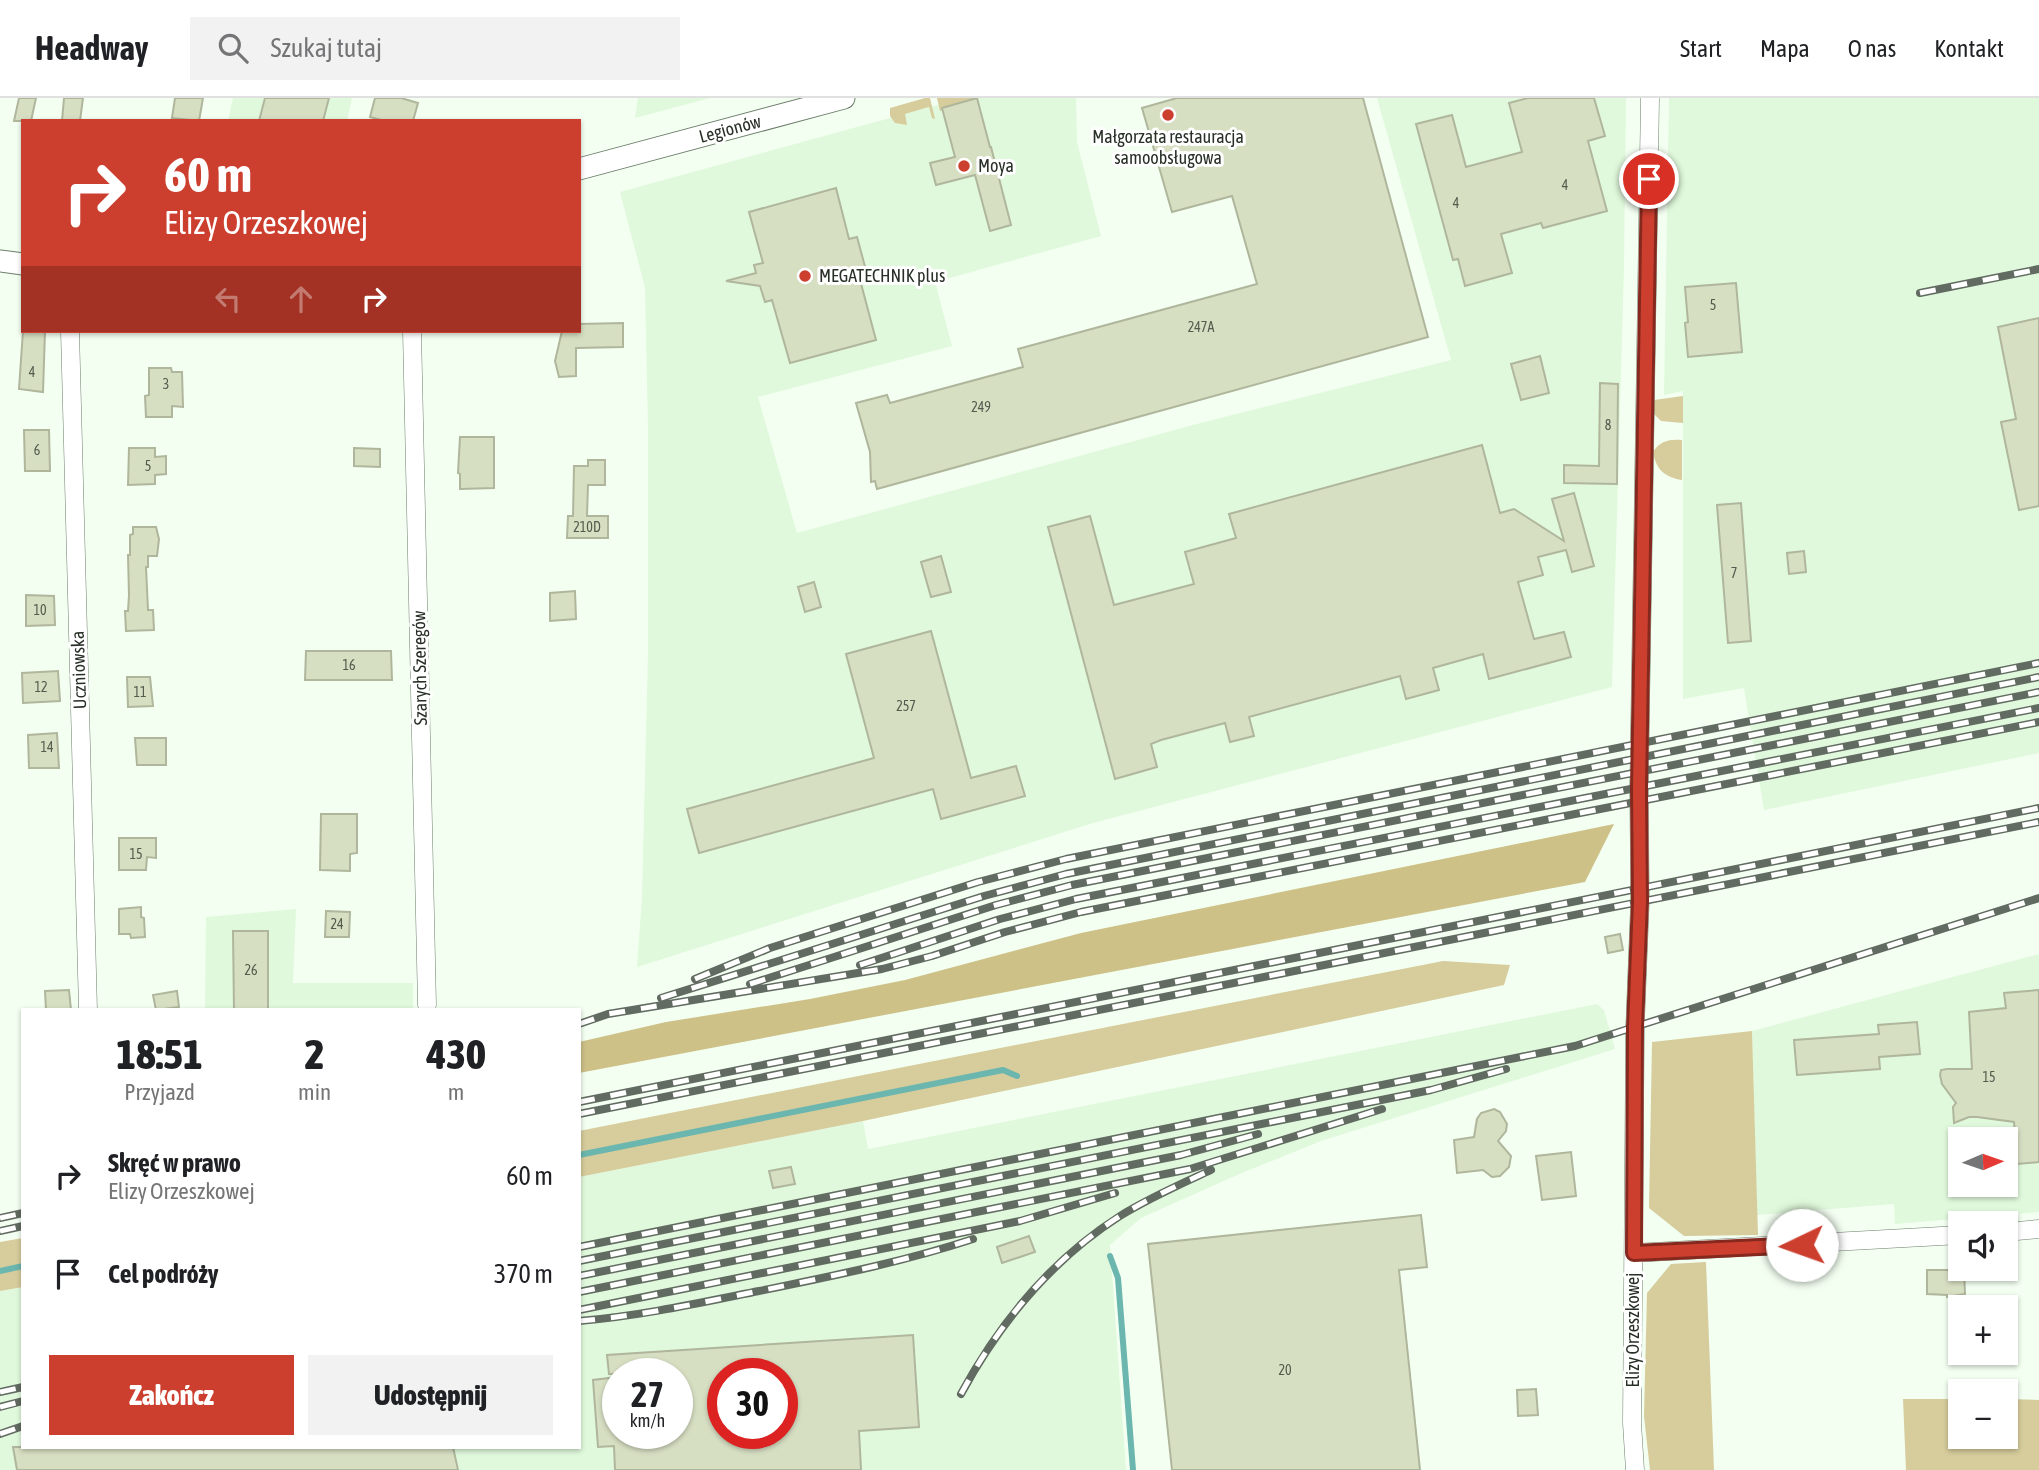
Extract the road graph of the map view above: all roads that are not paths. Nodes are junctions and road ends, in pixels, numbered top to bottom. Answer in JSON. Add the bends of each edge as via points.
{"nodes":[{"id":1,"x":844,"y":98,"type":"edge"},
{"id":2,"x":1650,"y":98,"type":"edge"},
{"id":3,"x":581,"y":168,"type":"edge"},
{"id":4,"x":0,"y":261,"type":"edge"},
{"id":5,"x":21,"y":264,"type":"edge"},
{"id":6,"x":70,"y":333,"type":"edge"},
{"id":7,"x":412,"y":333,"type":"edge"},
{"id":8,"x":427,"y":1005,"type":"dead end"},
{"id":9,"x":89,"y":1008,"type":"edge"},
{"id":10,"x":2039,"y":1229,"type":"edge"},
{"id":11,"x":2018,"y":1231,"type":"edge"},
{"id":12,"x":1948,"y":1237,"type":"edge"},
{"id":13,"x":1634,"y":1253,"type":"junction"},
{"id":14,"x":1635,"y":1470,"type":"edge"}],
"edges":[{"from":1,"to":3,"type":"street","name":"Legionów"},
{"from":2,"to":13,"type":"street","name":"Elizy Orzeszkowej"},
{"from":4,"to":5,"type":"street"},
{"from":6,"to":9,"type":"street","name":"Uczniowska"},
{"from":7,"to":8,"type":"street","name":"Szarych Szeregów"},
{"from":10,"to":11,"type":"street"},
{"from":12,"to":13,"type":"street"},
{"from":13,"to":14,"type":"street","name":"Elizy Orzeszkowej"}]}
